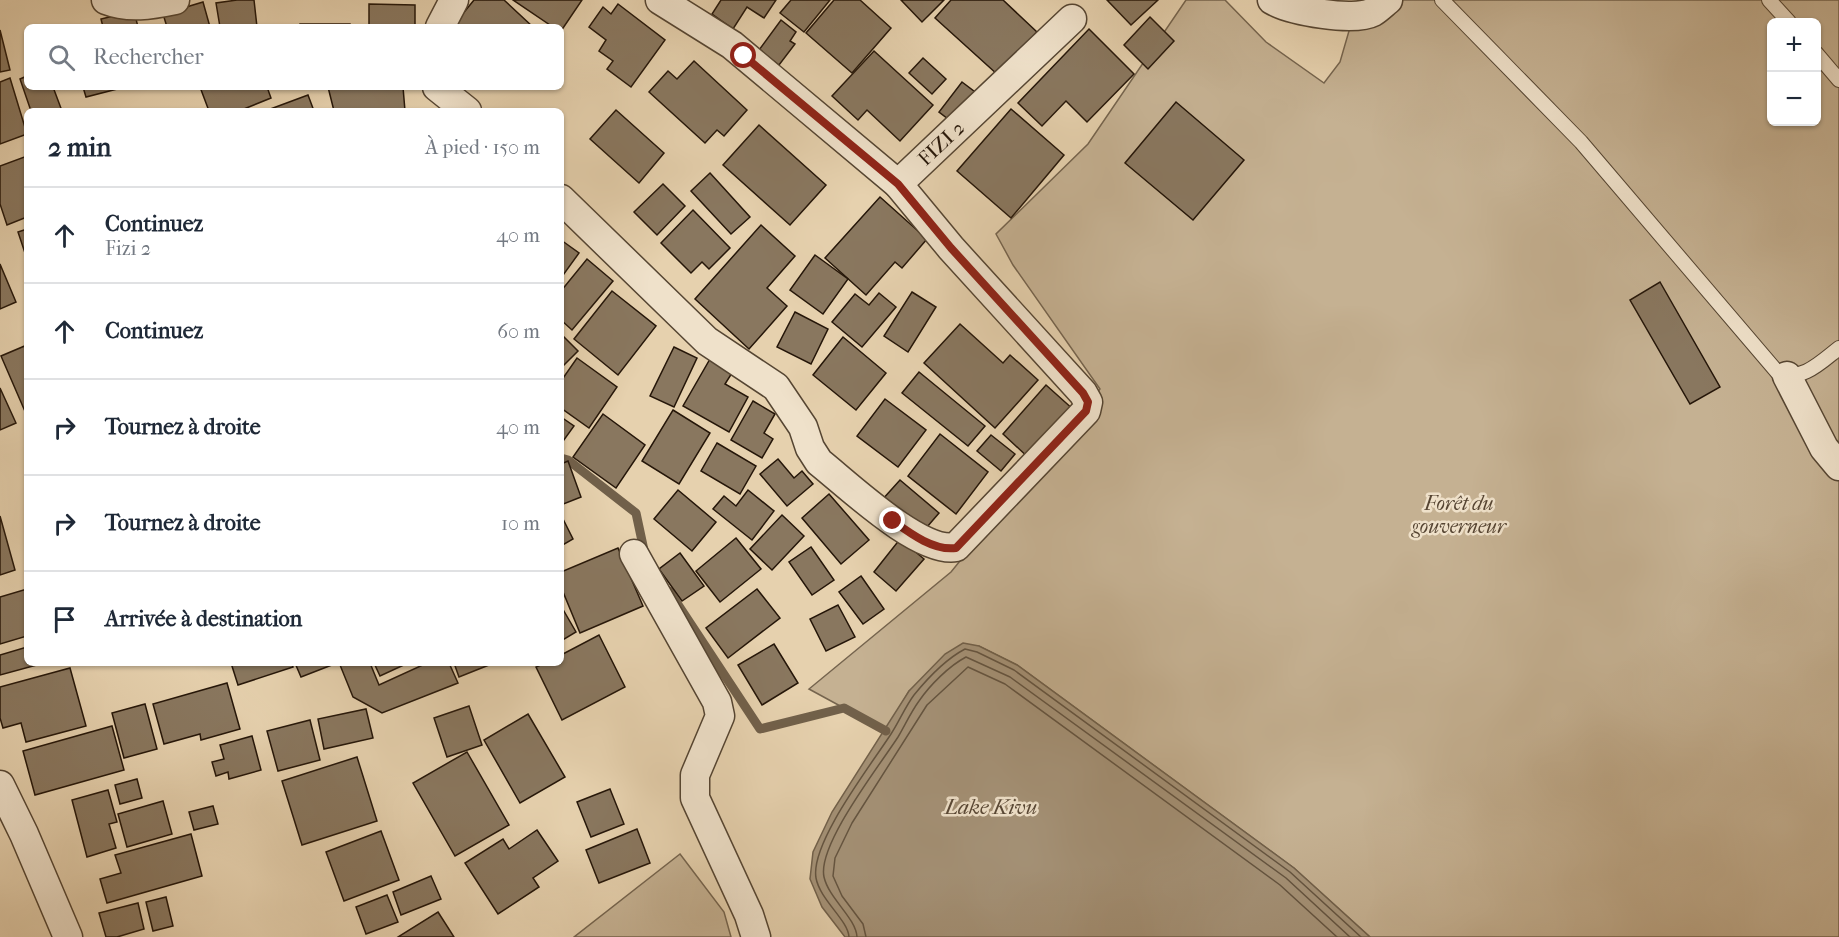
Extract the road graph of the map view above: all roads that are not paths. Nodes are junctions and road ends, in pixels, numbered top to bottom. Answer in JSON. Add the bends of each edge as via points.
{"nodes":[{"id":1,"x":106,"y":0,"type":"edge"},
{"id":2,"x":175,"y":0,"type":"edge"},
{"id":3,"x":454,"y":0,"type":"edge"},
{"id":4,"x":660,"y":0,"type":"edge"},
{"id":5,"x":1272,"y":0,"type":"edge"},
{"id":6,"x":1388,"y":0,"type":"edge"},
{"id":7,"x":1442,"y":0,"type":"edge"},
{"id":8,"x":1769,"y":0,"type":"edge"},
{"id":9,"x":1785,"y":18,"type":"edge"},
{"id":10,"x":1072,"y":19,"type":"dead end"},
{"id":11,"x":442,"y":24,"type":"edge"},
{"id":12,"x":1821,"y":59,"type":"edge"},
{"id":13,"x":1839,"y":80,"type":"edge"},
{"id":14,"x":441,"y":90,"type":"edge"},
{"id":15,"x":464,"y":108,"type":"edge"},
{"id":16,"x":898,"y":184,"type":"junction"},
{"id":17,"x":564,"y":202,"type":"edge"},
{"id":18,"x":1839,"y":348,"type":"edge"},
{"id":19,"x":1787,"y":376,"type":"junction"},
{"id":20,"x":1839,"y":466,"type":"edge"},
{"id":21,"x":634,"y":554,"type":"dead end"},
{"id":22,"x":0,"y":785,"type":"edge"},
{"id":23,"x":68,"y":937,"type":"edge"},
{"id":24,"x":756,"y":937,"type":"edge"}],
"edges":[{"from":1,"to":2,"type":"street","via":[[144,6]]},
{"from":3,"to":11,"type":"street"},
{"from":4,"to":16,"type":"street","via":[[732,45]]},
{"from":5,"to":6,"type":"street","via":[[1322,16],[1372,13]]},
{"from":7,"to":19,"type":"lane","via":[[1581,142],[1778,374]]},
{"from":8,"to":9,"type":"lane"},
{"from":10,"to":16,"type":"street","name":"FIZI 2"},
{"from":12,"to":13,"type":"lane"},
{"from":14,"to":15,"type":"street"},
{"from":16,"to":17,"type":"street","via":[[1088,402],[1086,411],[956,548],[946,549],[912,535],[819,462],[804,427],[776,387],[707,341]]},
{"from":18,"to":19,"type":"lane","via":[[1810,371]]},
{"from":19,"to":20,"type":"street","via":[[1824,448]]},
{"from":21,"to":24,"type":"street","via":[[717,702],[720,716],[695,775],[696,798]]},
{"from":22,"to":23,"type":"street"}]}
